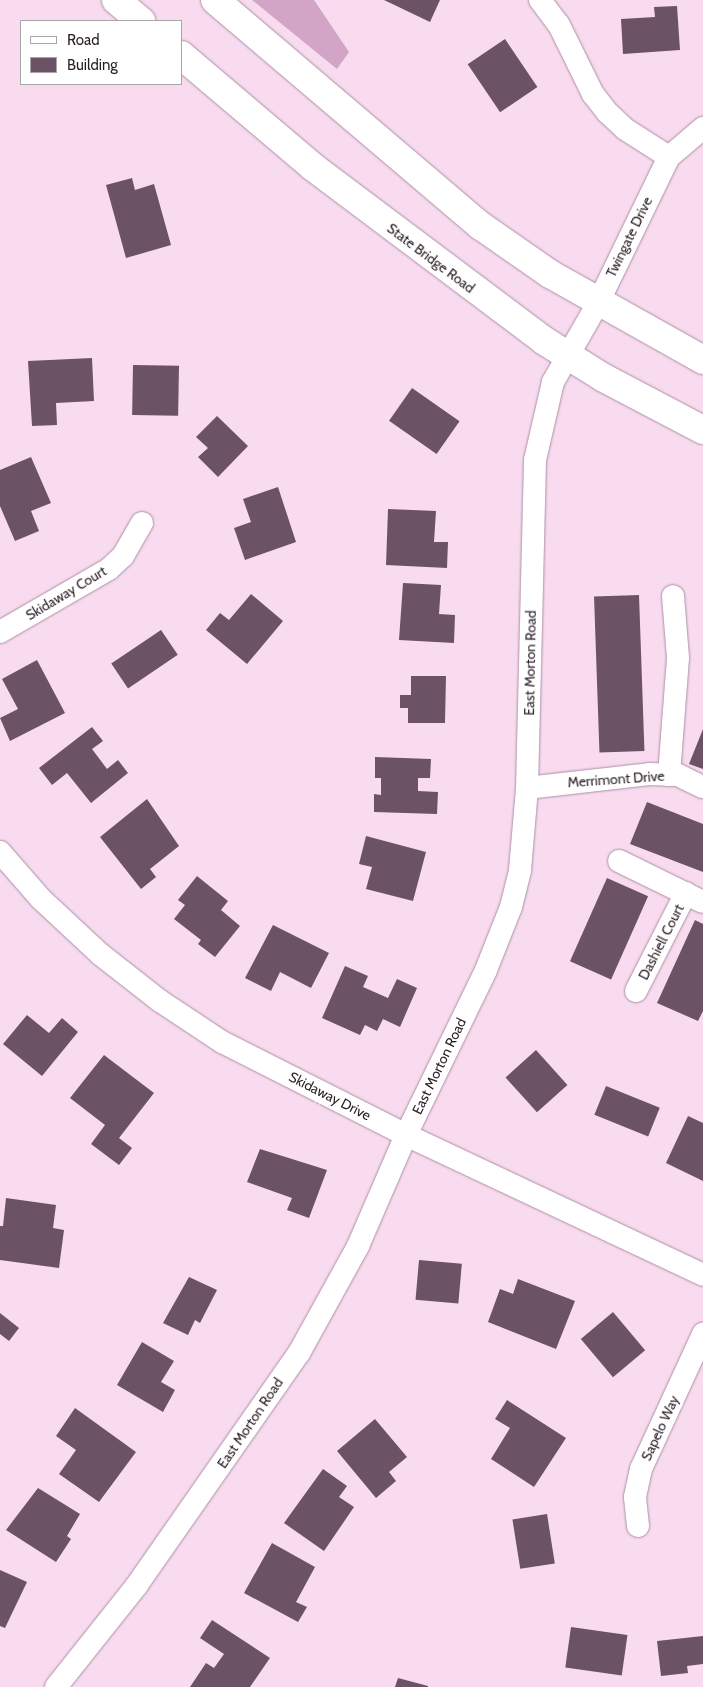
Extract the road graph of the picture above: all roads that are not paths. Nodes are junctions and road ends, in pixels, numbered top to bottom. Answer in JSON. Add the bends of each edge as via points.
{"nodes":[{"id":1,"x":116,"y":0,"type":"edge"},
{"id":2,"x":215,"y":0,"type":"edge"},
{"id":3,"x":540,"y":0,"type":"edge"},
{"id":4,"x":140,"y":20,"type":"edge"},
{"id":5,"x":182,"y":56,"type":"edge"},
{"id":6,"x":703,"y":128,"type":"edge"},
{"id":7,"x":669,"y":157,"type":"junction"},
{"id":8,"x":598,"y":302,"type":"junction"},
{"id":9,"x":566,"y":356,"type":"junction"},
{"id":10,"x":703,"y":360,"type":"edge"},
{"id":11,"x":703,"y":430,"type":"edge"},
{"id":12,"x":142,"y":522,"type":"dead end"},
{"id":13,"x":673,"y":596,"type":"dead end"},
{"id":14,"x":0,"y":632,"type":"edge"},
{"id":15,"x":669,"y":775,"type":"junction"},
{"id":16,"x":703,"y":787,"type":"edge"},
{"id":17,"x":527,"y":788,"type":"junction"},
{"id":18,"x":0,"y":852,"type":"edge"},
{"id":19,"x":619,"y":861,"type":"dead end"},
{"id":20,"x":694,"y":898,"type":"edge"},
{"id":21,"x":636,"y":990,"type":"dead end"},
{"id":22,"x":406,"y":1134,"type":"junction"},
{"id":23,"x":703,"y":1275,"type":"edge"},
{"id":24,"x":703,"y":1334,"type":"edge"},
{"id":25,"x":638,"y":1526,"type":"dead end"},
{"id":26,"x":56,"y":1687,"type":"edge"}],
"edges":[{"from":1,"to":4,"type":"highway"},
{"from":2,"to":8,"type":"highway","via":[[481,226],[550,274]]},
{"from":3,"to":7,"type":"street","via":[[559,25],[593,94],[608,113],[625,129]]},
{"from":5,"to":9,"type":"highway","name":"State Bridge Road","via":[[313,167],[445,270]]},
{"from":6,"to":7,"type":"street","name":"Twingate Drive"},
{"from":7,"to":8,"type":"street","name":"Twingate Drive"},
{"from":8,"to":9,"type":"street","name":"Twingate Drive"},
{"from":8,"to":10,"type":"highway"},
{"from":9,"to":11,"type":"highway","name":"State Bridge Road"},
{"from":9,"to":17,"type":"street","name":"East Morton Road","via":[[553,382],[535,460]]},
{"from":12,"to":14,"type":"street","name":"Skidaway Court","via":[[123,556],[109,569]]},
{"from":13,"to":15,"type":"street","via":[[678,658]]},
{"from":15,"to":16,"type":"street","name":"Merrimont Drive","via":[[678,775]]},
{"from":15,"to":17,"type":"street","name":"Merrimont Drive","via":[[588,779]]},
{"from":17,"to":22,"type":"street","name":"East Morton Road","via":[[520,870],[511,907],[486,970]]},
{"from":18,"to":22,"type":"street","name":"Skidaway Drive","via":[[41,899],[100,954],[160,1001],[222,1042]]},
{"from":19,"to":20,"type":"street"},
{"from":20,"to":21,"type":"street","name":"Dashiell Court"},
{"from":22,"to":23,"type":"street","name":"Skidaway Drive"},
{"from":22,"to":26,"type":"street","name":"East Morton Road","via":[[358,1246],[299,1353],[137,1585]]},
{"from":24,"to":25,"type":"street","name":"Sapelo Way","via":[[641,1469],[635,1497]]}]}
